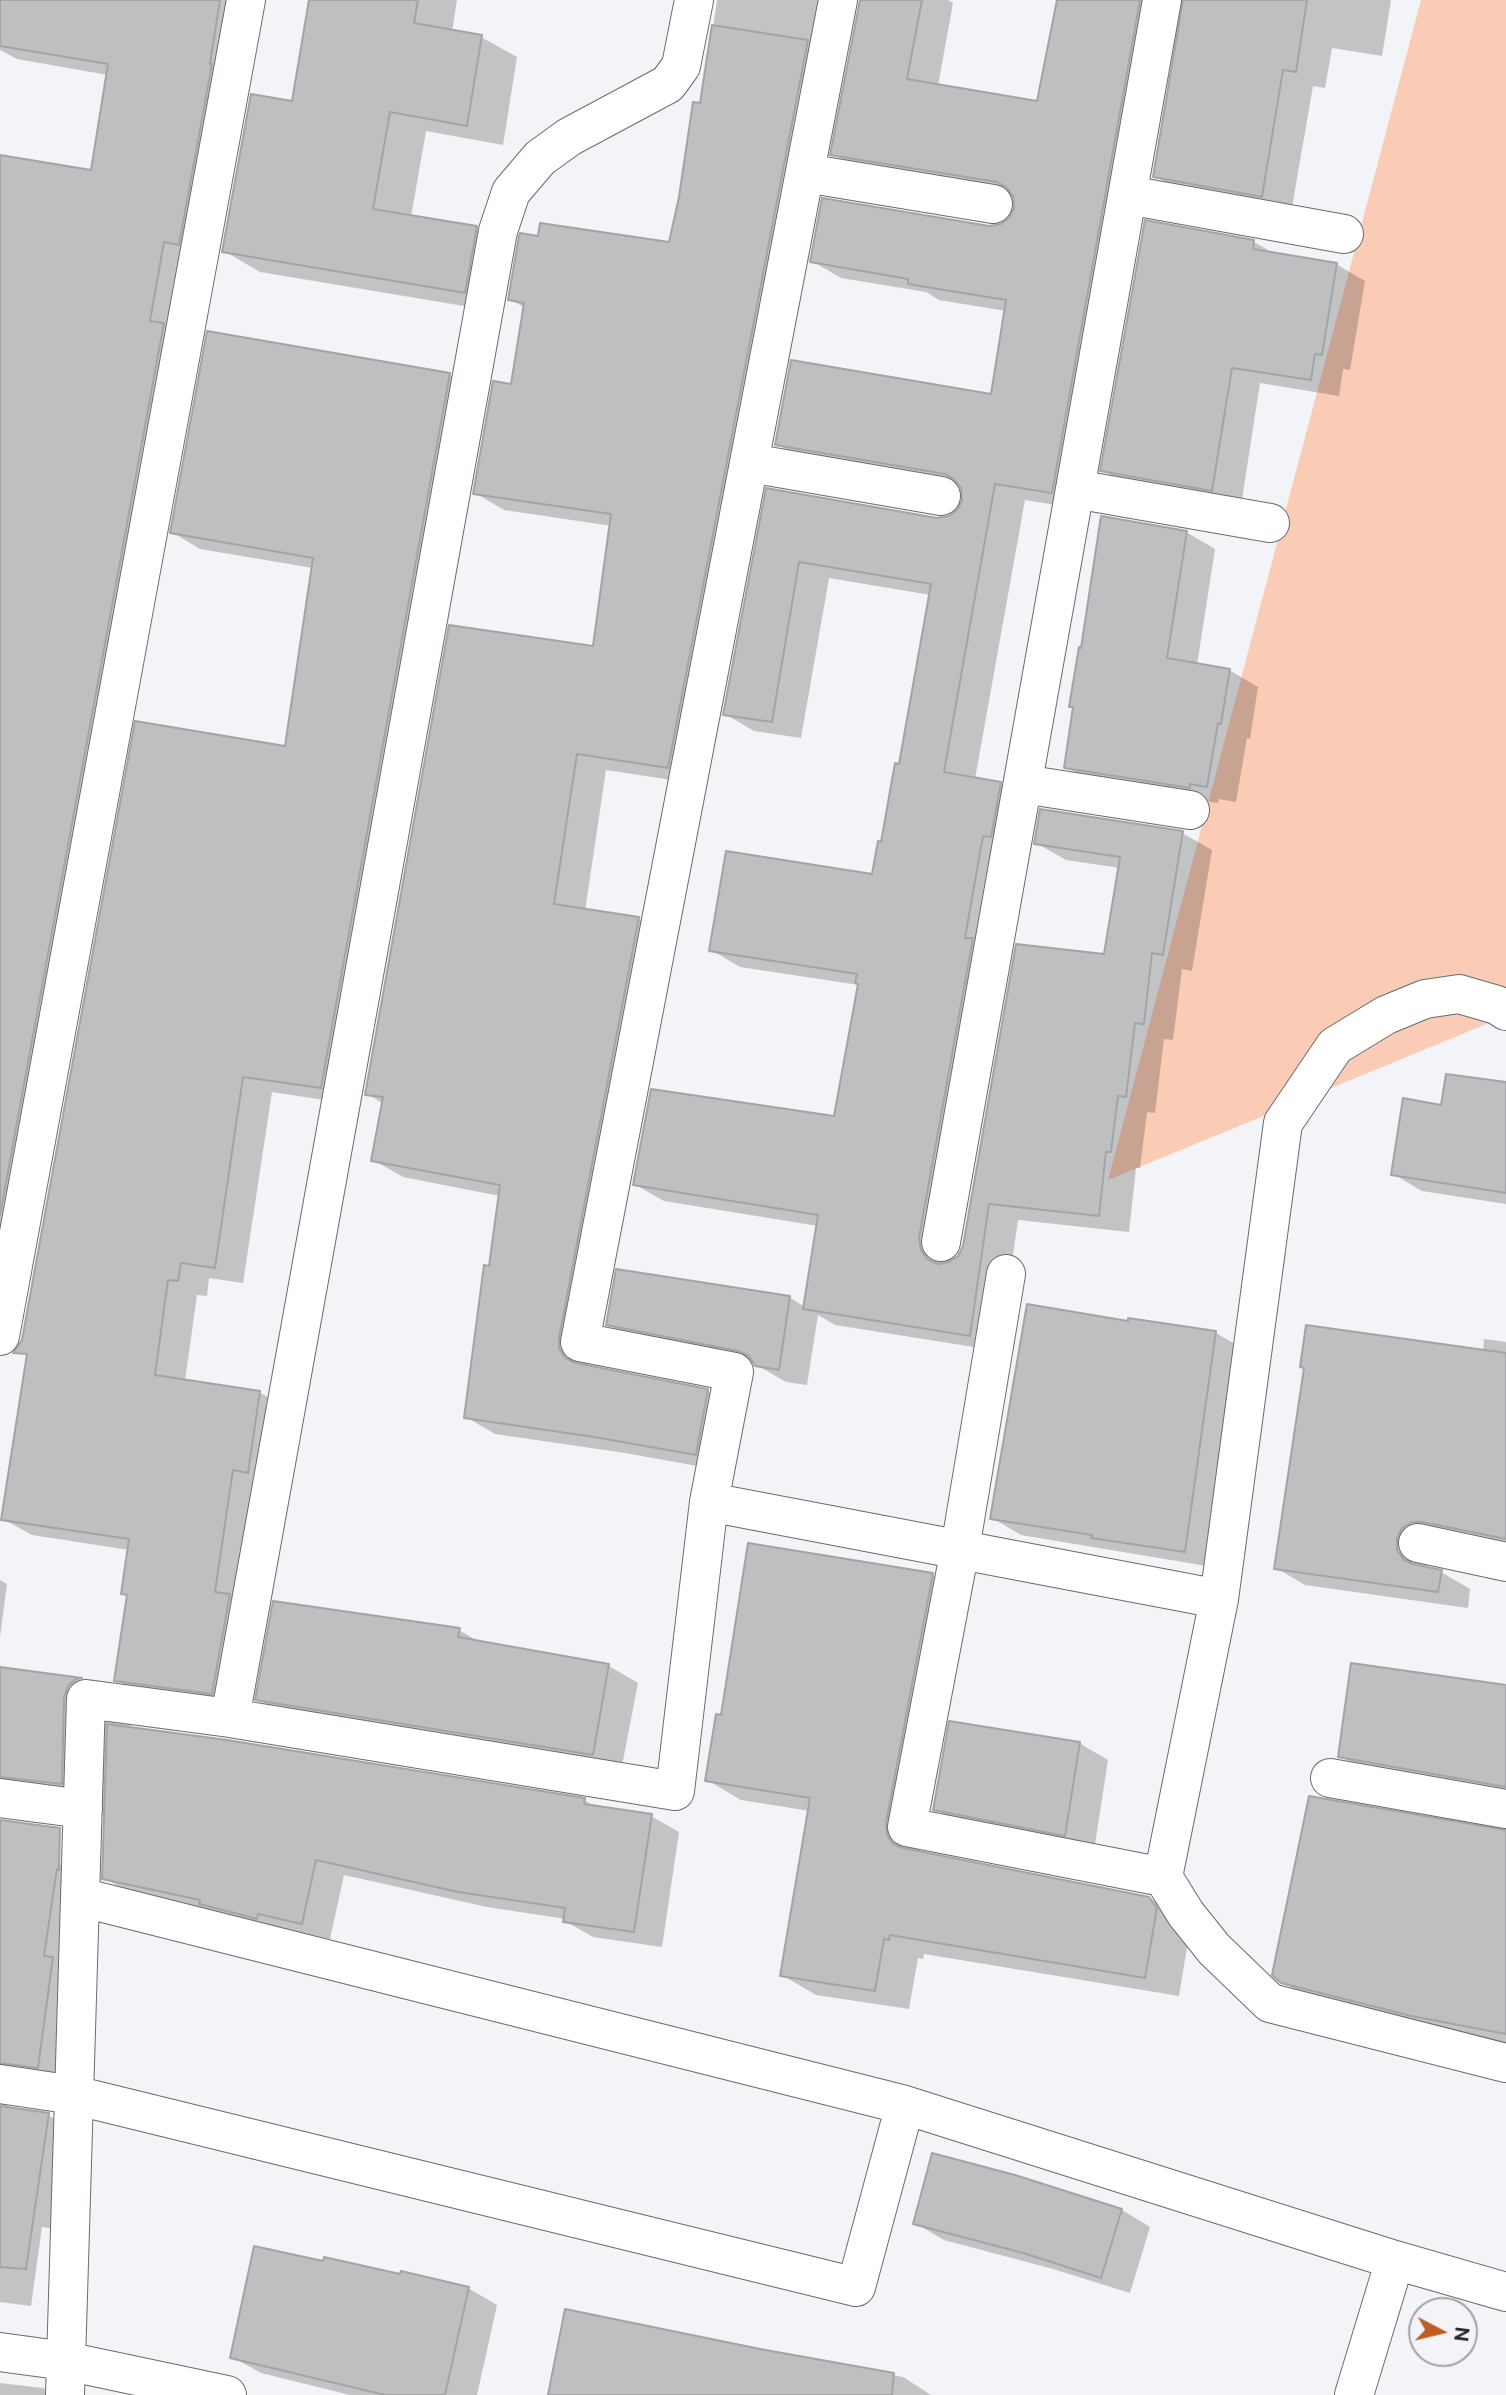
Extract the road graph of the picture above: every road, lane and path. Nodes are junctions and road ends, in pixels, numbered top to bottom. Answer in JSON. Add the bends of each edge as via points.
{"nodes":[{"id":1,"x":246,"y":0,"type":"edge"},
{"id":2,"x":694,"y":0,"type":"edge"},
{"id":3,"x":838,"y":0,"type":"edge"},
{"id":4,"x":1162,"y":0,"type":"edge"},
{"id":5,"x":805,"y":173,"type":"junction"},
{"id":6,"x":1128,"y":195,"type":"junction"},
{"id":7,"x":993,"y":204,"type":"dead end"},
{"id":8,"x":1344,"y":234,"type":"dead end"},
{"id":9,"x":750,"y":463,"type":"junction"},
{"id":10,"x":1075,"y":489,"type":"junction"},
{"id":11,"x":941,"y":496,"type":"dead end"},
{"id":12,"x":1270,"y":523,"type":"dead end"},
{"id":13,"x":1023,"y":783,"type":"junction"},
{"id":14,"x":1190,"y":810,"type":"dead end"},
{"id":15,"x":1506,"y":1011,"type":"edge"},
{"id":16,"x":941,"y":1241,"type":"dead end"},
{"id":17,"x":1006,"y":1274,"type":"dead end"},
{"id":18,"x":0,"y":1336,"type":"edge"},
{"id":19,"x":709,"y":1502,"type":"junction"},
{"id":20,"x":1418,"y":1543,"type":"dead end"},
{"id":21,"x":960,"y":1549,"type":"junction"},
{"id":22,"x":1506,"y":1562,"type":"edge"},
{"id":23,"x":1219,"y":1599,"type":"junction"},
{"id":24,"x":230,"y":1718,"type":"junction"},
{"id":25,"x":1330,"y":1778,"type":"dead end"},
{"id":26,"x":0,"y":1798,"type":"edge"},
{"id":27,"x":83,"y":1809,"type":"junction"},
{"id":28,"x":1506,"y":1810,"type":"edge"},
{"id":29,"x":1163,"y":1877,"type":"junction"},
{"id":30,"x":80,"y":1897,"type":"junction"},
{"id":31,"x":1506,"y":2063,"type":"edge"},
{"id":32,"x":0,"y":2084,"type":"edge"},
{"id":33,"x":74,"y":2095,"type":"junction"},
{"id":34,"x":905,"y":2105,"type":"junction"},
{"id":35,"x":1395,"y":2260,"type":"junction"},
{"id":36,"x":1506,"y":2292,"type":"edge"},
{"id":37,"x":0,"y":2352,"type":"edge"},
{"id":38,"x":65,"y":2378,"type":"edge"},
{"id":39,"x":227,"y":2395,"type":"edge"},
{"id":40,"x":1354,"y":2395,"type":"edge"}],
"edges":[{"from":1,"to":18,"type":"street"},
{"from":2,"to":24,"type":"street","via":[[681,66],[668,84],[569,137],[540,159],[511,192],[498,231]]},
{"from":3,"to":5,"type":"street"},
{"from":4,"to":6,"type":"street"},
{"from":5,"to":7,"type":"street"},
{"from":5,"to":9,"type":"street"},
{"from":6,"to":8,"type":"street"},
{"from":6,"to":10,"type":"street"},
{"from":9,"to":11,"type":"street"},
{"from":9,"to":19,"type":"street","via":[[580,1342],[734,1371]]},
{"from":10,"to":12,"type":"street"},
{"from":10,"to":13,"type":"street"},
{"from":13,"to":14,"type":"street"},
{"from":13,"to":16,"type":"street"},
{"from":15,"to":23,"type":"street","via":[[1459,994],[1425,999],[1386,1016],[1335,1046],[1283,1123]]},
{"from":17,"to":21,"type":"street"},
{"from":19,"to":21,"type":"street"},
{"from":19,"to":24,"type":"street","via":[[676,1791]]},
{"from":20,"to":22,"type":"street"},
{"from":21,"to":23,"type":"street"},
{"from":21,"to":29,"type":"street","via":[[907,1827]]},
{"from":23,"to":29,"type":"street"},
{"from":24,"to":27,"type":"street","via":[[86,1699]]},
{"from":25,"to":28,"type":"street"},
{"from":26,"to":27,"type":"street"},
{"from":27,"to":30,"type":"street"},
{"from":29,"to":31,"type":"street","via":[[1214,1949],[1270,2003]]},
{"from":30,"to":33,"type":"street"},
{"from":30,"to":34,"type":"street"},
{"from":32,"to":33,"type":"street"},
{"from":33,"to":34,"type":"street","via":[[856,2287]]},
{"from":33,"to":38,"type":"street"},
{"from":34,"to":35,"type":"street"},
{"from":35,"to":36,"type":"street"},
{"from":35,"to":40,"type":"street"},
{"from":37,"to":38,"type":"street"},
{"from":38,"to":39,"type":"street"}]}
